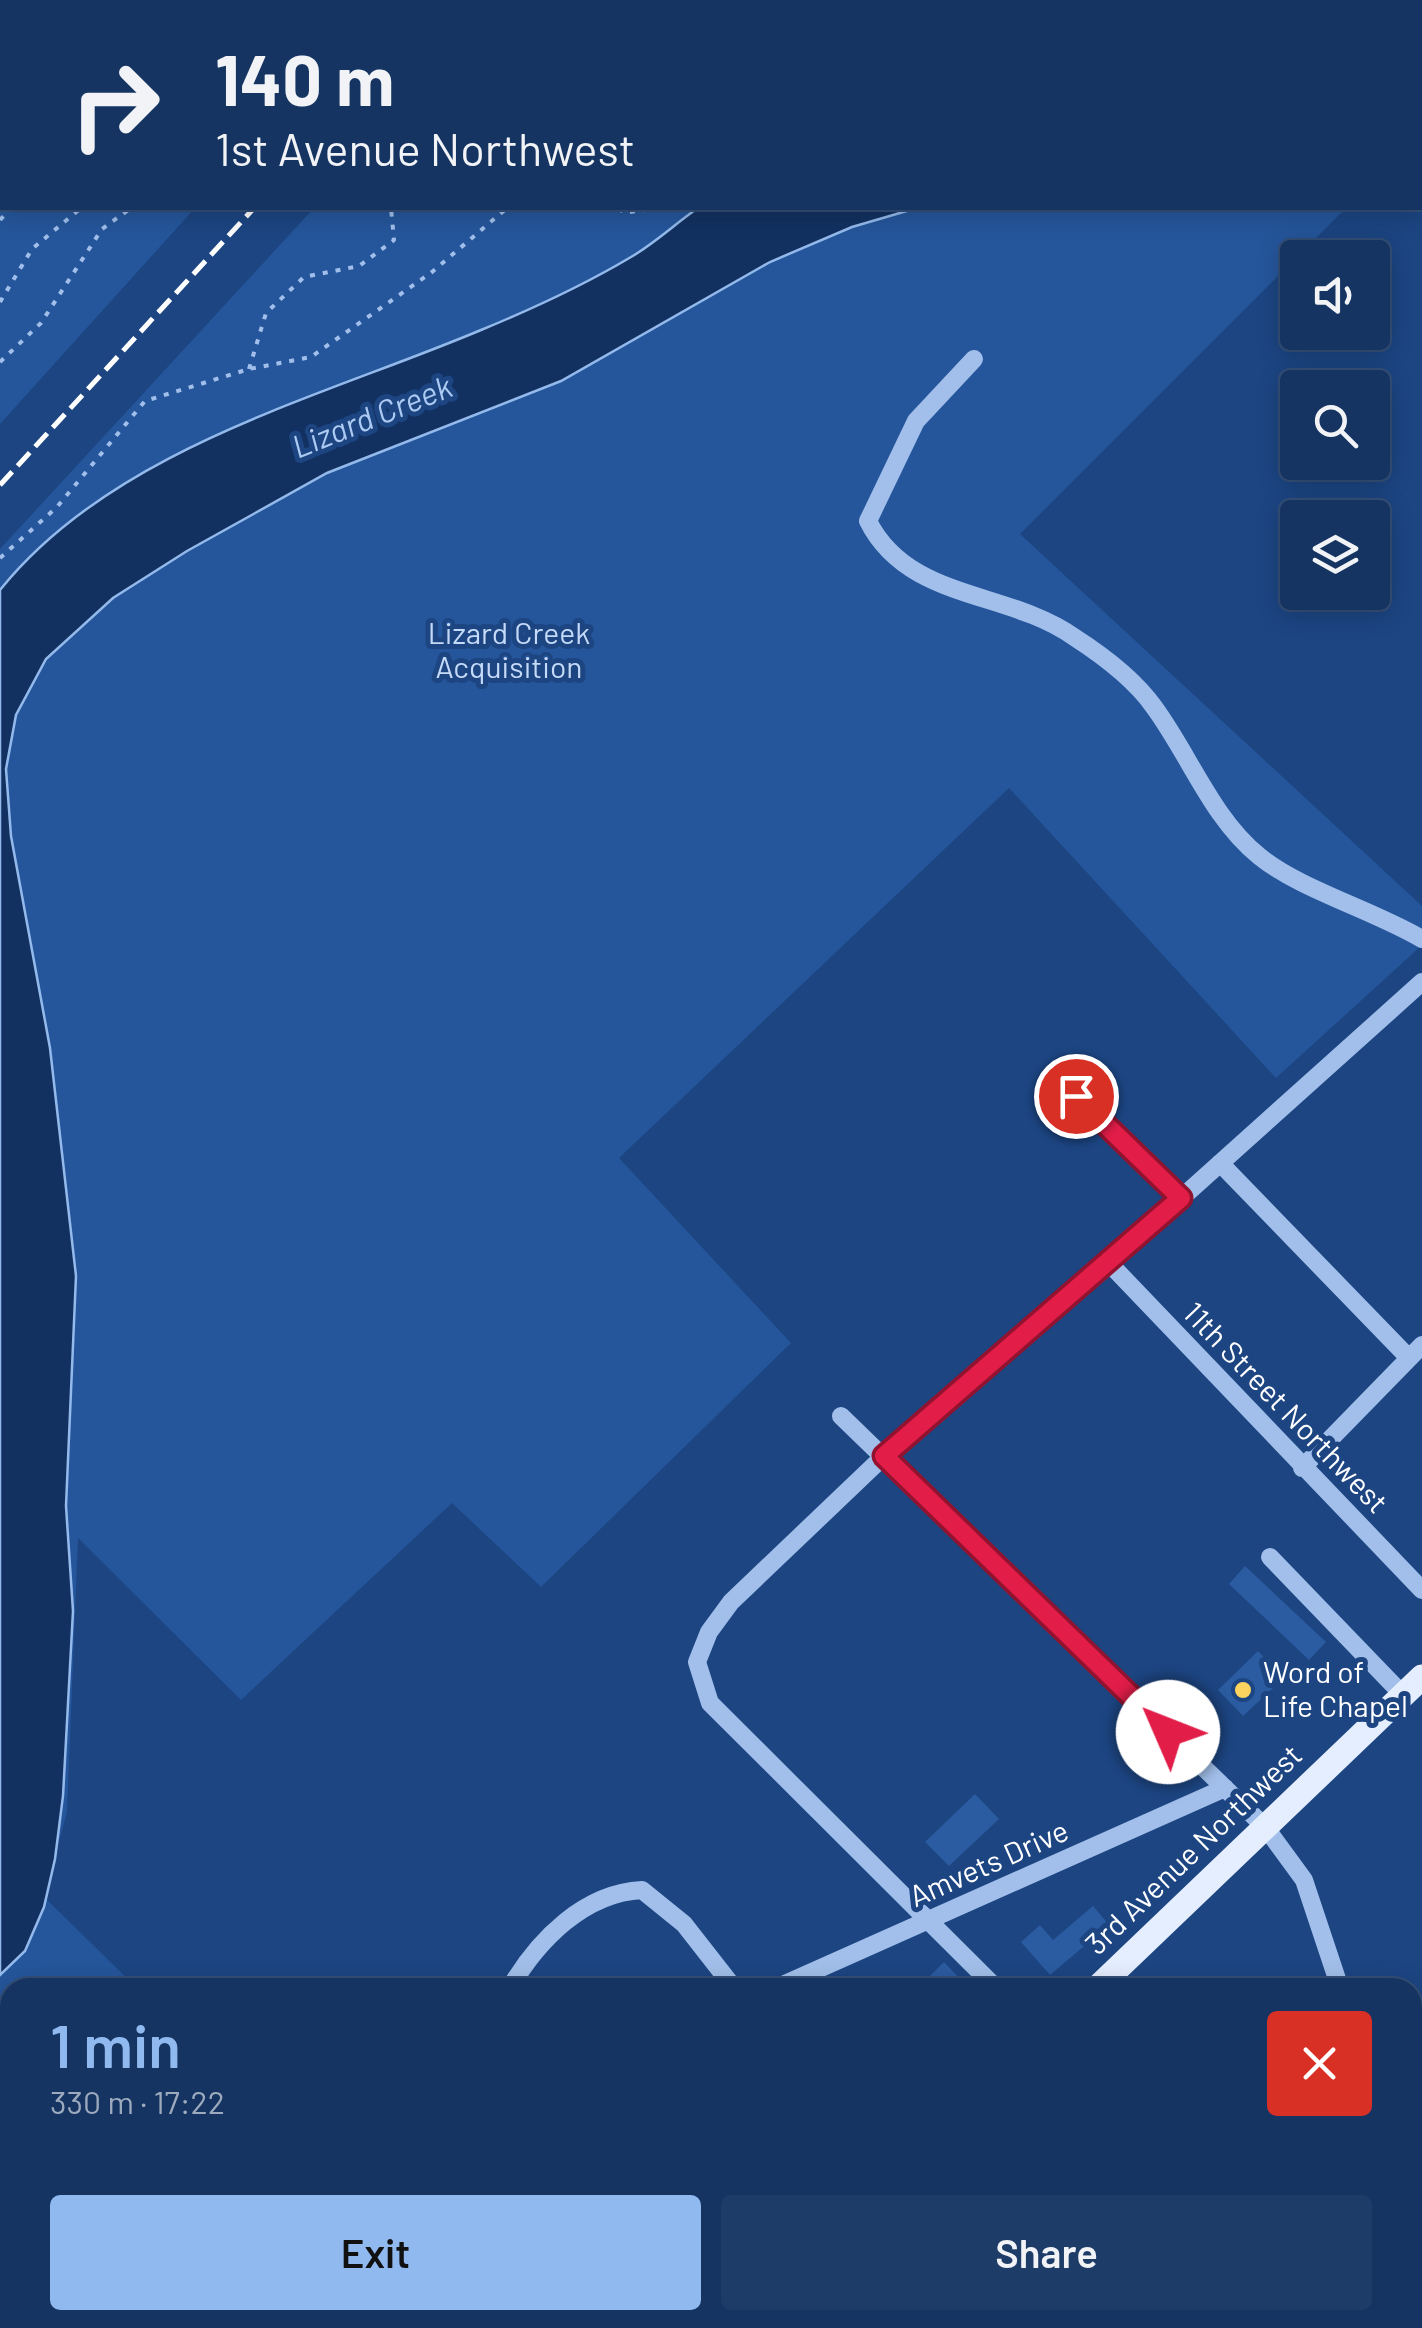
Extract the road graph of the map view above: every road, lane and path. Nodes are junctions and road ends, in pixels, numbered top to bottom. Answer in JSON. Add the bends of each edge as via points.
{"nodes":[{"id":1,"x":80,"y":210,"type":"edge"},
{"id":2,"x":128,"y":210,"type":"edge"},
{"id":3,"x":391,"y":210,"type":"edge"},
{"id":4,"x":505,"y":210,"type":"edge"},
{"id":5,"x":0,"y":302,"type":"edge"},
{"id":6,"x":974,"y":359,"type":"dead end"},
{"id":7,"x":0,"y":362,"type":"edge"},
{"id":8,"x":249,"y":369,"type":"junction"},
{"id":9,"x":0,"y":558,"type":"edge"},
{"id":10,"x":1422,"y":939,"type":"edge"},
{"id":11,"x":1422,"y":982,"type":"edge"},
{"id":12,"x":1054,"y":1076,"type":"dead end"},
{"id":13,"x":1220,"y":1163,"type":"junction"},
{"id":14,"x":1181,"y":1198,"type":"junction"},
{"id":15,"x":1108,"y":1263,"type":"junction"},
{"id":16,"x":1416,"y":1352,"type":"edge"},
{"id":17,"x":841,"y":1416,"type":"dead end"},
{"id":18,"x":884,"y":1456,"type":"junction"},
{"id":19,"x":1302,"y":1468,"type":"junction"},
{"id":20,"x":1270,"y":1557,"type":"dead end"},
{"id":21,"x":1422,"y":1590,"type":"edge"},
{"id":22,"x":1412,"y":1686,"type":"edge"},
{"id":23,"x":1224,"y":1788,"type":"junction"},
{"id":24,"x":1266,"y":1828,"type":"junction"},
{"id":25,"x":930,"y":1920,"type":"junction"},
{"id":26,"x":516,"y":1978,"type":"edge"},
{"id":27,"x":726,"y":1978,"type":"edge"},
{"id":28,"x":799,"y":1978,"type":"edge"},
{"id":29,"x":986,"y":1978,"type":"edge"},
{"id":30,"x":1107,"y":1978,"type":"edge"},
{"id":31,"x":1337,"y":1978,"type":"edge"}],
"edges":[{"from":1,"to":5,"type":"path","via":[[32,249]]},
{"from":2,"to":7,"type":"path","via":[[102,228],[42,323]]},
{"from":3,"to":8,"type":"path","via":[[394,240],[359,266],[304,278],[266,313]]},
{"from":4,"to":8,"type":"path","via":[[432,272],[311,358]]},
{"from":6,"to":10,"type":"street","via":[[916,420],[868,521],[878,541],[927,580],[1040,617],[1073,636],[1152,704],[1229,826],[1261,858]]},
{"from":8,"to":9,"type":"path","via":[[145,401],[57,508]]},
{"from":11,"to":13,"type":"street"},
{"from":12,"to":14,"type":"street"},
{"from":13,"to":14,"type":"street"},
{"from":13,"to":16,"type":"street"},
{"from":14,"to":15,"type":"street"},
{"from":15,"to":18,"type":"street"},
{"from":15,"to":19,"type":"street","name":"11th Street Northwest"},
{"from":16,"to":19,"type":"street"},
{"from":17,"to":18,"type":"street"},
{"from":18,"to":23,"type":"street"},
{"from":18,"to":25,"type":"street","via":[[731,1602],[696,1662],[710,1703]]},
{"from":19,"to":21,"type":"street","name":"11th Street Northwest"},
{"from":20,"to":22,"type":"street"},
{"from":22,"to":24,"type":"main road","name":"3rd Avenue Northwest"},
{"from":23,"to":24,"type":"street"},
{"from":23,"to":25,"type":"street","name":"Amvets Drive"},
{"from":24,"to":30,"type":"main road","name":"3rd Avenue Northwest"},
{"from":24,"to":31,"type":"street","via":[[1304,1880]]},
{"from":25,"to":28,"type":"street","name":"Amvets Drive"},
{"from":25,"to":29,"type":"street"},
{"from":26,"to":27,"type":"street","via":[[562,1924],[617,1891],[642,1890],[684,1924]]}]}
